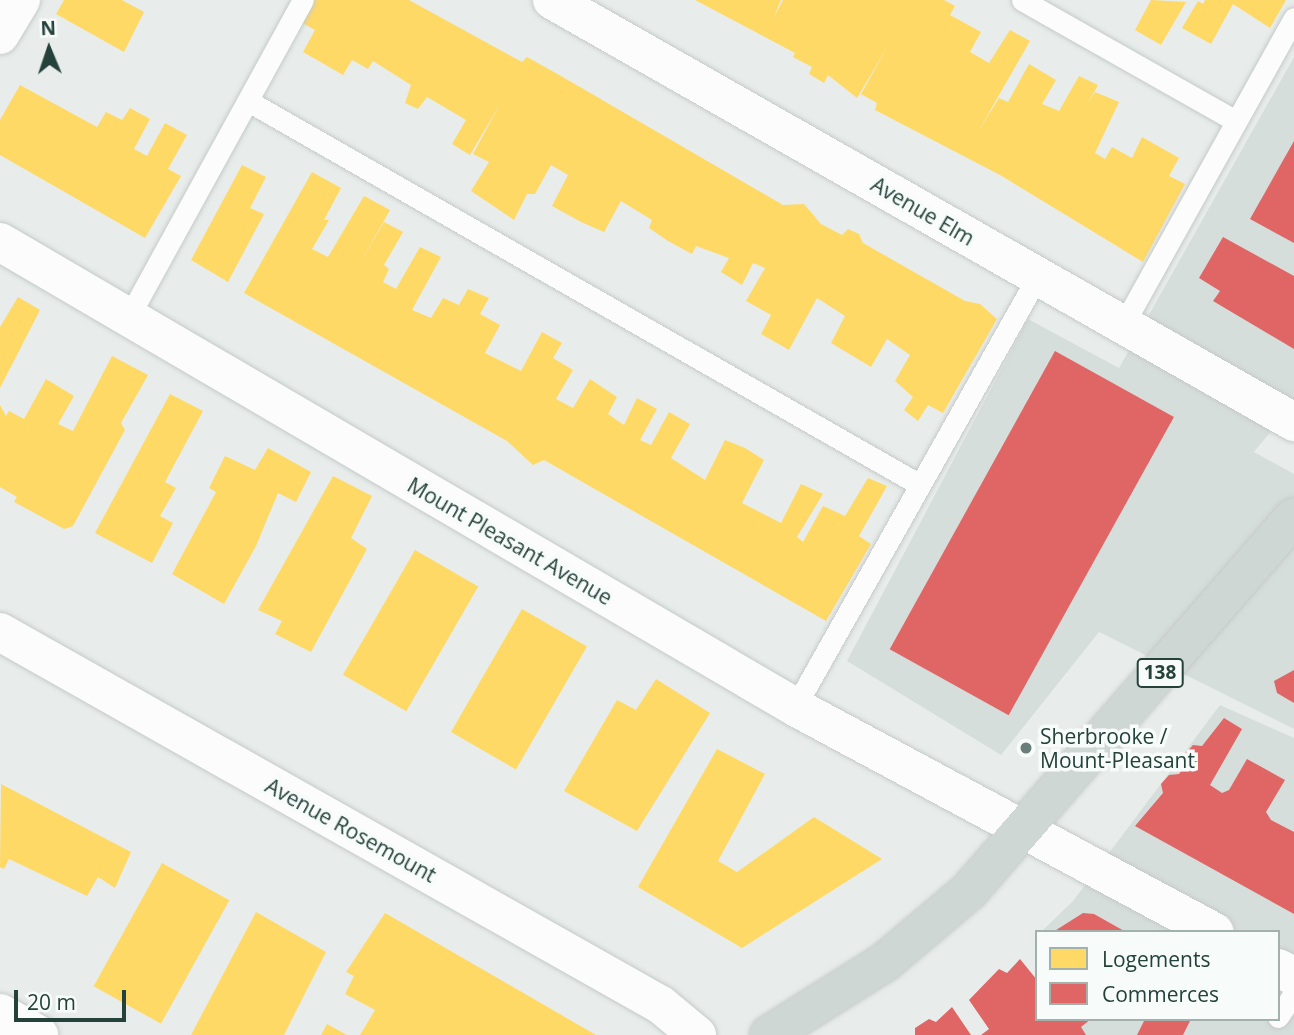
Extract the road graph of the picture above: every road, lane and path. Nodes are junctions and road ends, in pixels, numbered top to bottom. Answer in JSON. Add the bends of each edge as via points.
{"nodes":[{"id":1,"x":21,"y":0,"type":"edge"},
{"id":2,"x":303,"y":0,"type":"edge"},
{"id":3,"x":552,"y":0,"type":"edge"},
{"id":4,"x":1022,"y":0,"type":"edge"},
{"id":5,"x":1294,"y":18,"type":"edge"},
{"id":6,"x":0,"y":35,"type":"edge"},
{"id":7,"x":248,"y":100,"type":"junction"},
{"id":8,"x":1236,"y":121,"type":"junction"},
{"id":9,"x":0,"y":242,"type":"edge"},
{"id":10,"x":1038,"y":276,"type":"junction"},
{"id":11,"x":128,"y":318,"type":"junction"},
{"id":12,"x":1124,"y":325,"type":"junction"},
{"id":13,"x":1294,"y":422,"type":"edge"},
{"id":14,"x":919,"y":485,"type":"junction"},
{"id":15,"x":1294,"y":517,"type":"edge"},
{"id":16,"x":0,"y":632,"type":"edge"},
{"id":17,"x":795,"y":707,"type":"junction"},
{"id":18,"x":1026,"y":830,"type":"junction"},
{"id":19,"x":1210,"y":930,"type":"edge"},
{"id":20,"x":1294,"y":993,"type":"edge"},
{"id":21,"x":0,"y":1013,"type":"edge"},
{"id":22,"x":1280,"y":1015,"type":"edge"},
{"id":23,"x":39,"y":1035,"type":"edge"},
{"id":24,"x":698,"y":1035,"type":"edge"},
{"id":25,"x":769,"y":1035,"type":"edge"}],
"edges":[{"from":1,"to":6,"type":"street"},
{"from":2,"to":7,"type":"lane"},
{"from":3,"to":10,"type":"street","name":"Avenue Elm"},
{"from":4,"to":8,"type":"lane"},
{"from":5,"to":8,"type":"lane"},
{"from":7,"to":11,"type":"lane"},
{"from":7,"to":14,"type":"lane"},
{"from":8,"to":12,"type":"lane"},
{"from":9,"to":11,"type":"street","name":"Mount Pleasant Avenue"},
{"from":10,"to":12,"type":"street","name":"Avenue Elm"},
{"from":10,"to":14,"type":"lane"},
{"from":11,"to":17,"type":"street","name":"Mount Pleasant Avenue"},
{"from":12,"to":13,"type":"street","name":"Avenue Elm"},
{"from":14,"to":17,"type":"lane"},
{"from":15,"to":18,"type":"main road","number":"138"},
{"from":16,"to":24,"type":"street","name":"Avenue Rosemount","via":[[662,1005]]},
{"from":17,"to":18,"type":"street","name":"Mount Pleasant Avenue"},
{"from":18,"to":19,"type":"street","name":"Mount Pleasant Avenue"},
{"from":18,"to":25,"type":"main road","number":"138","via":[[969,891],[910,943]]},
{"from":20,"to":22,"type":"lane"},
{"from":21,"to":23,"type":"street"}]}
